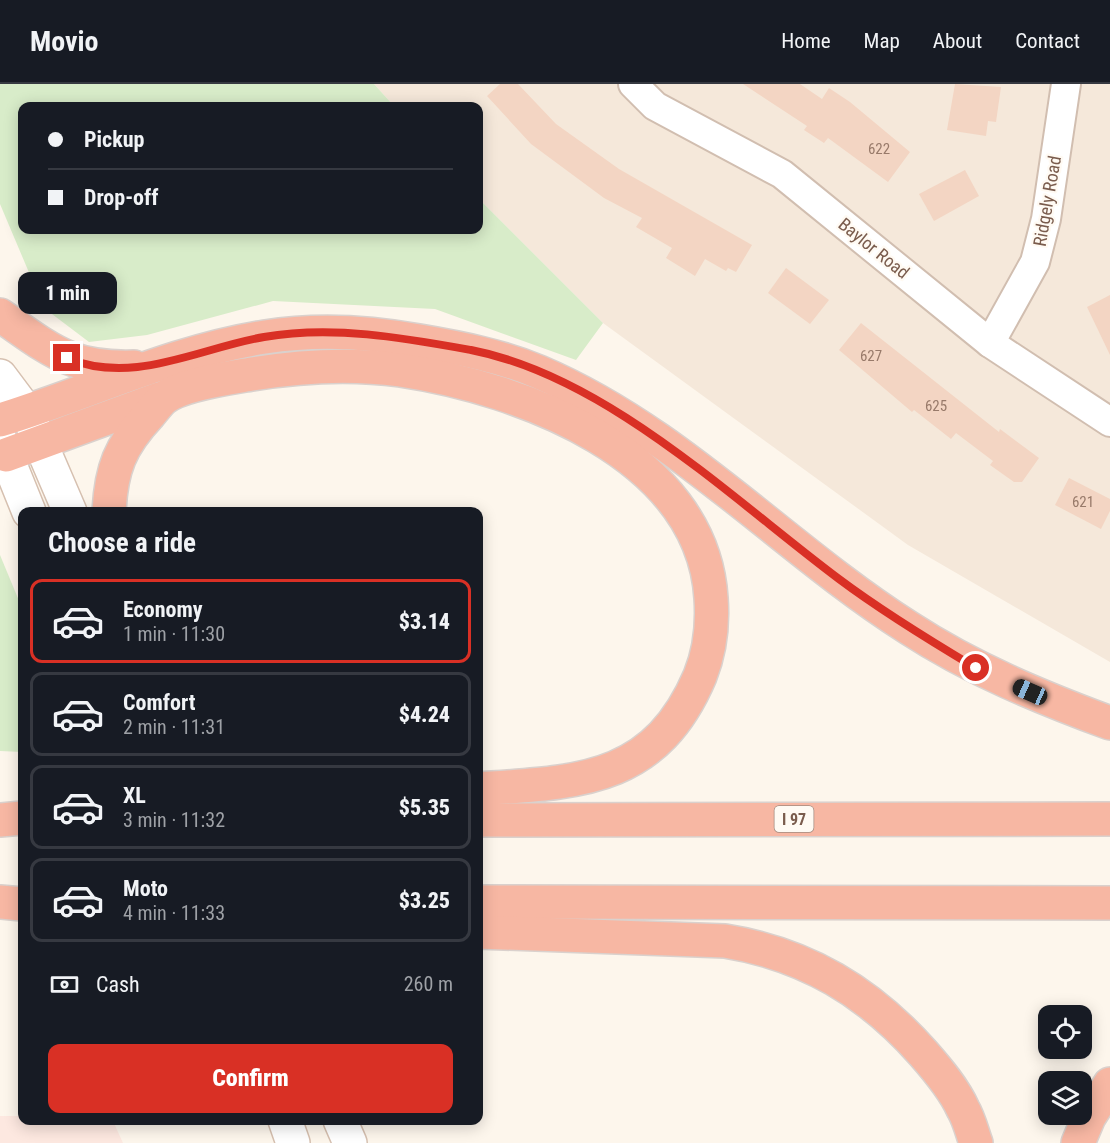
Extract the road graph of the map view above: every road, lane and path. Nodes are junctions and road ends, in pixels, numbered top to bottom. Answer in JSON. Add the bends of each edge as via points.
{"nodes":[{"id":1,"x":633,"y":84,"type":"edge"},
{"id":2,"x":1066,"y":84,"type":"edge"},
{"id":3,"x":0,"y":315,"type":"edge"},
{"id":4,"x":990,"y":343,"type":"junction"},
{"id":5,"x":0,"y":376,"type":"edge"},
{"id":6,"x":162,"y":381,"type":"junction"},
{"id":7,"x":13,"y":416,"type":"edge"},
{"id":8,"x":1110,"y":422,"type":"edge"},
{"id":9,"x":39,"y":444,"type":"junction"},
{"id":10,"x":3,"y":447,"type":"edge"},
{"id":11,"x":27,"y":507,"type":"edge"},
{"id":12,"x":68,"y":507,"type":"edge"},
{"id":13,"x":110,"y":507,"type":"edge"},
{"id":14,"x":1110,"y":723,"type":"edge"},
{"id":15,"x":483,"y":789,"type":"edge"},
{"id":16,"x":18,"y":819,"type":"edge"},
{"id":17,"x":1110,"y":819,"type":"edge"},
{"id":18,"x":0,"y":820,"type":"edge"},
{"id":19,"x":483,"y":820,"type":"edge"},
{"id":20,"x":0,"y":902,"type":"edge"},
{"id":21,"x":483,"y":902,"type":"edge"},
{"id":22,"x":18,"y":903,"type":"edge"},
{"id":23,"x":1110,"y":903,"type":"edge"},
{"id":24,"x":483,"y":932,"type":"edge"},
{"id":25,"x":1110,"y":1084,"type":"edge"},
{"id":26,"x":287,"y":1125,"type":"edge"},
{"id":27,"x":342,"y":1125,"type":"edge"},
{"id":28,"x":293,"y":1143,"type":"edge"},
{"id":29,"x":350,"y":1143,"type":"edge"},
{"id":30,"x":975,"y":1143,"type":"edge"},
{"id":31,"x":1078,"y":1143,"type":"edge"}],
"edges":[{"from":1,"to":4,"type":"street","name":"Baylor Road","via":[[655,106],[782,174]]},
{"from":2,"to":4,"type":"street","name":"Ridgely Road","via":[[1046,219],[1035,262]]},
{"from":3,"to":6,"type":"highway","via":[[55,354],[78,363]]},
{"from":4,"to":8,"type":"street","name":"Baylor Road"},
{"from":5,"to":7,"type":"main road"},
{"from":6,"to":7,"type":"highway"},
{"from":6,"to":9,"type":"highway"},
{"from":6,"to":13,"type":"highway","via":[[115,463]]},
{"from":6,"to":14,"type":"highway","via":[[200,352],[265,337],[332,332],[402,338],[475,351],[537,371],[593,398],[655,438],[841,581],[909,628],[976,668]]},
{"from":6,"to":15,"type":"highway","via":[[208,381],[335,365],[399,370],[468,384],[580,426],[655,478],[678,503],[700,543],[710,578],[713,616],[707,658],[689,701],[662,736],[633,761],[589,778]]},
{"from":7,"to":9,"type":"main road"},
{"from":9,"to":10,"type":"highway"},
{"from":9,"to":12,"type":"main road"},
{"from":10,"to":11,"type":"main road"},
{"from":16,"to":18,"type":"highway"},
{"from":17,"to":19,"type":"highway","number":"I 97"},
{"from":20,"to":22,"type":"highway"},
{"from":21,"to":23,"type":"highway"},
{"from":24,"to":30,"type":"highway","via":[[725,941],[762,947],[814,968],[860,993],[899,1026],[937,1069],[963,1108]]},
{"from":25,"to":31,"type":"highway"},
{"from":26,"to":28,"type":"main road"},
{"from":27,"to":29,"type":"main road"}]}
